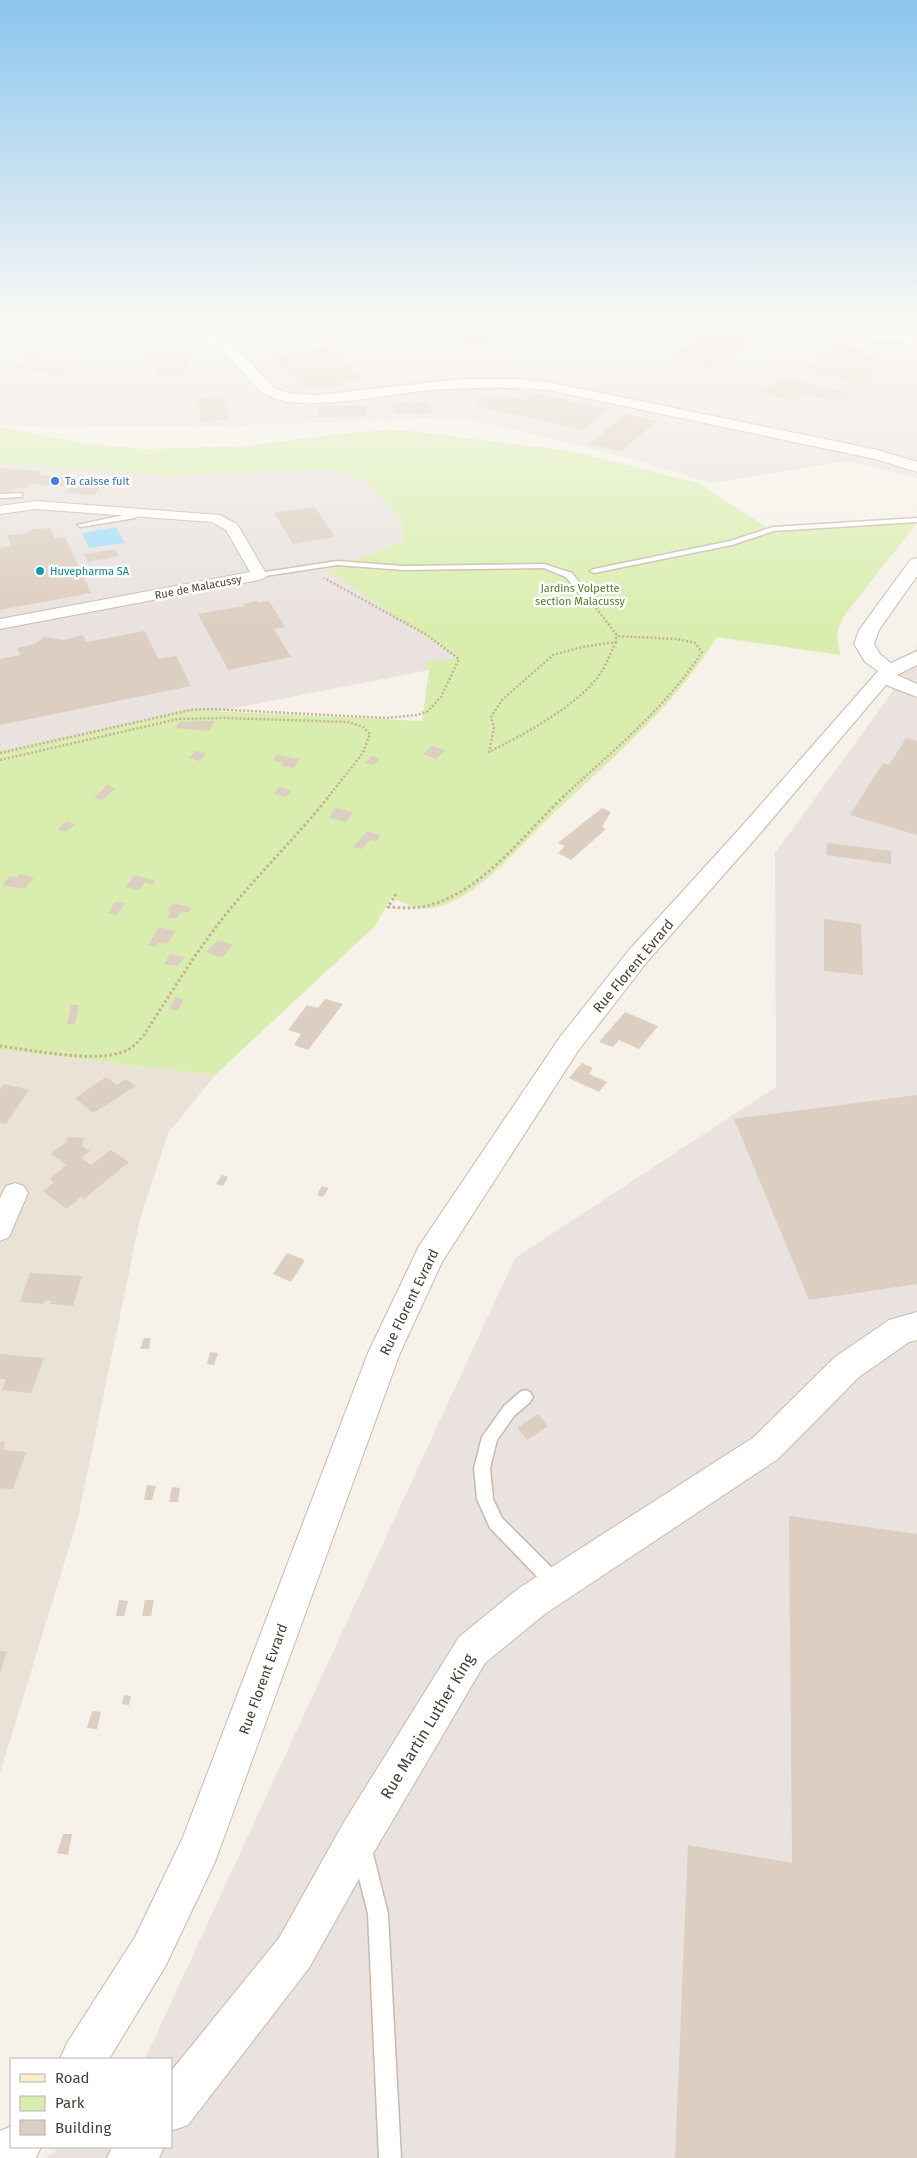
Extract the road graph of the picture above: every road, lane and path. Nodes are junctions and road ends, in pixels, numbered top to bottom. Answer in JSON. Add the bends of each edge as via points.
{"nodes":[{"id":1,"x":723,"y":423,"type":"edge"},
{"id":2,"x":917,"y":467,"type":"edge"},
{"id":3,"x":19,"y":495,"type":"dead end"},
{"id":4,"x":0,"y":496,"type":"edge"},
{"id":5,"x":0,"y":510,"type":"edge"},
{"id":6,"x":135,"y":512,"type":"junction"},
{"id":7,"x":917,"y":520,"type":"edge"},
{"id":8,"x":81,"y":525,"type":"dead end"},
{"id":9,"x":917,"y":563,"type":"edge"},
{"id":10,"x":305,"y":567,"type":"junction"},
{"id":11,"x":594,"y":571,"type":"dead end"},
{"id":12,"x":259,"y":575,"type":"junction"},
{"id":13,"x":590,"y":600,"type":"joint"},
{"id":14,"x":0,"y":624,"type":"edge"},
{"id":15,"x":616,"y":636,"type":"junction"},
{"id":16,"x":616,"y":642,"type":"junction"},
{"id":17,"x":898,"y":668,"type":"edge"},
{"id":18,"x":917,"y":677,"type":"edge"},
{"id":19,"x":917,"y":691,"type":"edge"},
{"id":20,"x":0,"y":753,"type":"edge"},
{"id":21,"x":0,"y":760,"type":"edge"},
{"id":22,"x":396,"y":894,"type":"dead end"},
{"id":23,"x":0,"y":1046,"type":"edge"},
{"id":24,"x":15,"y":1193,"type":"dead end"},
{"id":25,"x":0,"y":1230,"type":"edge"},
{"id":26,"x":917,"y":1326,"type":"edge"},
{"id":27,"x":525,"y":1398,"type":"dead end"},
{"id":28,"x":556,"y":1585,"type":"junction"},
{"id":29,"x":359,"y":1837,"type":"junction"},
{"id":30,"x":84,"y":2058,"type":"edge"},
{"id":31,"x":172,"y":2107,"type":"edge"},
{"id":32,"x":390,"y":2158,"type":"edge"}],
"edges":[{"from":1,"to":2,"type":"street","via":[[868,453]]},
{"from":3,"to":4,"type":"lane"},
{"from":5,"to":6,"type":"street","name":"Rue de Malacussy","via":[[35,504]]},
{"from":6,"to":8,"type":"lane","via":[[132,516]]},
{"from":6,"to":12,"type":"street","name":"Rue de Malacussy","via":[[206,516],[224,522],[232,527]]},
{"from":7,"to":11,"type":"lane","via":[[773,529],[732,543]]},
{"from":9,"to":17,"type":"street","via":[[869,630],[864,644],[872,658]]},
{"from":10,"to":12,"type":"lane"},
{"from":10,"to":13,"type":"lane","via":[[337,563],[403,568],[544,566],[569,575]]},
{"from":10,"to":20,"type":"path","via":[[427,635],[459,659],[440,702],[430,711],[407,718],[190,710]]},
{"from":12,"to":14,"type":"street","name":"Rue de Malacussy"},
{"from":13,"to":15,"type":"path"},
{"from":15,"to":16,"type":"path"},
{"from":15,"to":22,"type":"path","via":[[678,639],[695,643],[702,652],[667,698],[488,871],[437,903],[412,908],[388,907]]},
{"from":16,"to":16,"type":"path","via":[[553,655],[526,677],[491,716],[494,728],[489,752],[530,730],[596,679]]},
{"from":17,"to":18,"type":"street"},
{"from":17,"to":19,"type":"street"},
{"from":17,"to":30,"type":"street","name":"Rue Florent Evrard","via":[[638,956],[569,1044],[430,1255],[384,1353],[200,1846],[150,1952]]},
{"from":21,"to":23,"type":"path","via":[[178,719],[348,722],[360,725],[370,734],[363,753],[218,925],[135,1045],[103,1056]]},
{"from":24,"to":25,"type":"street"},
{"from":26,"to":28,"type":"street","name":"Rue Martin Luther King","via":[[900,1330],[847,1367],[766,1448]]},
{"from":27,"to":28,"type":"lane","via":[[509,1411],[490,1437],[482,1468],[485,1499],[496,1523]]},
{"from":28,"to":29,"type":"street","name":"Rue Martin Luther King","via":[[472,1650]]},
{"from":29,"to":31,"type":"street","name":"Rue Martin Luther King","via":[[294,1953]]},
{"from":29,"to":32,"type":"lane","via":[[378,1914]]}]}
